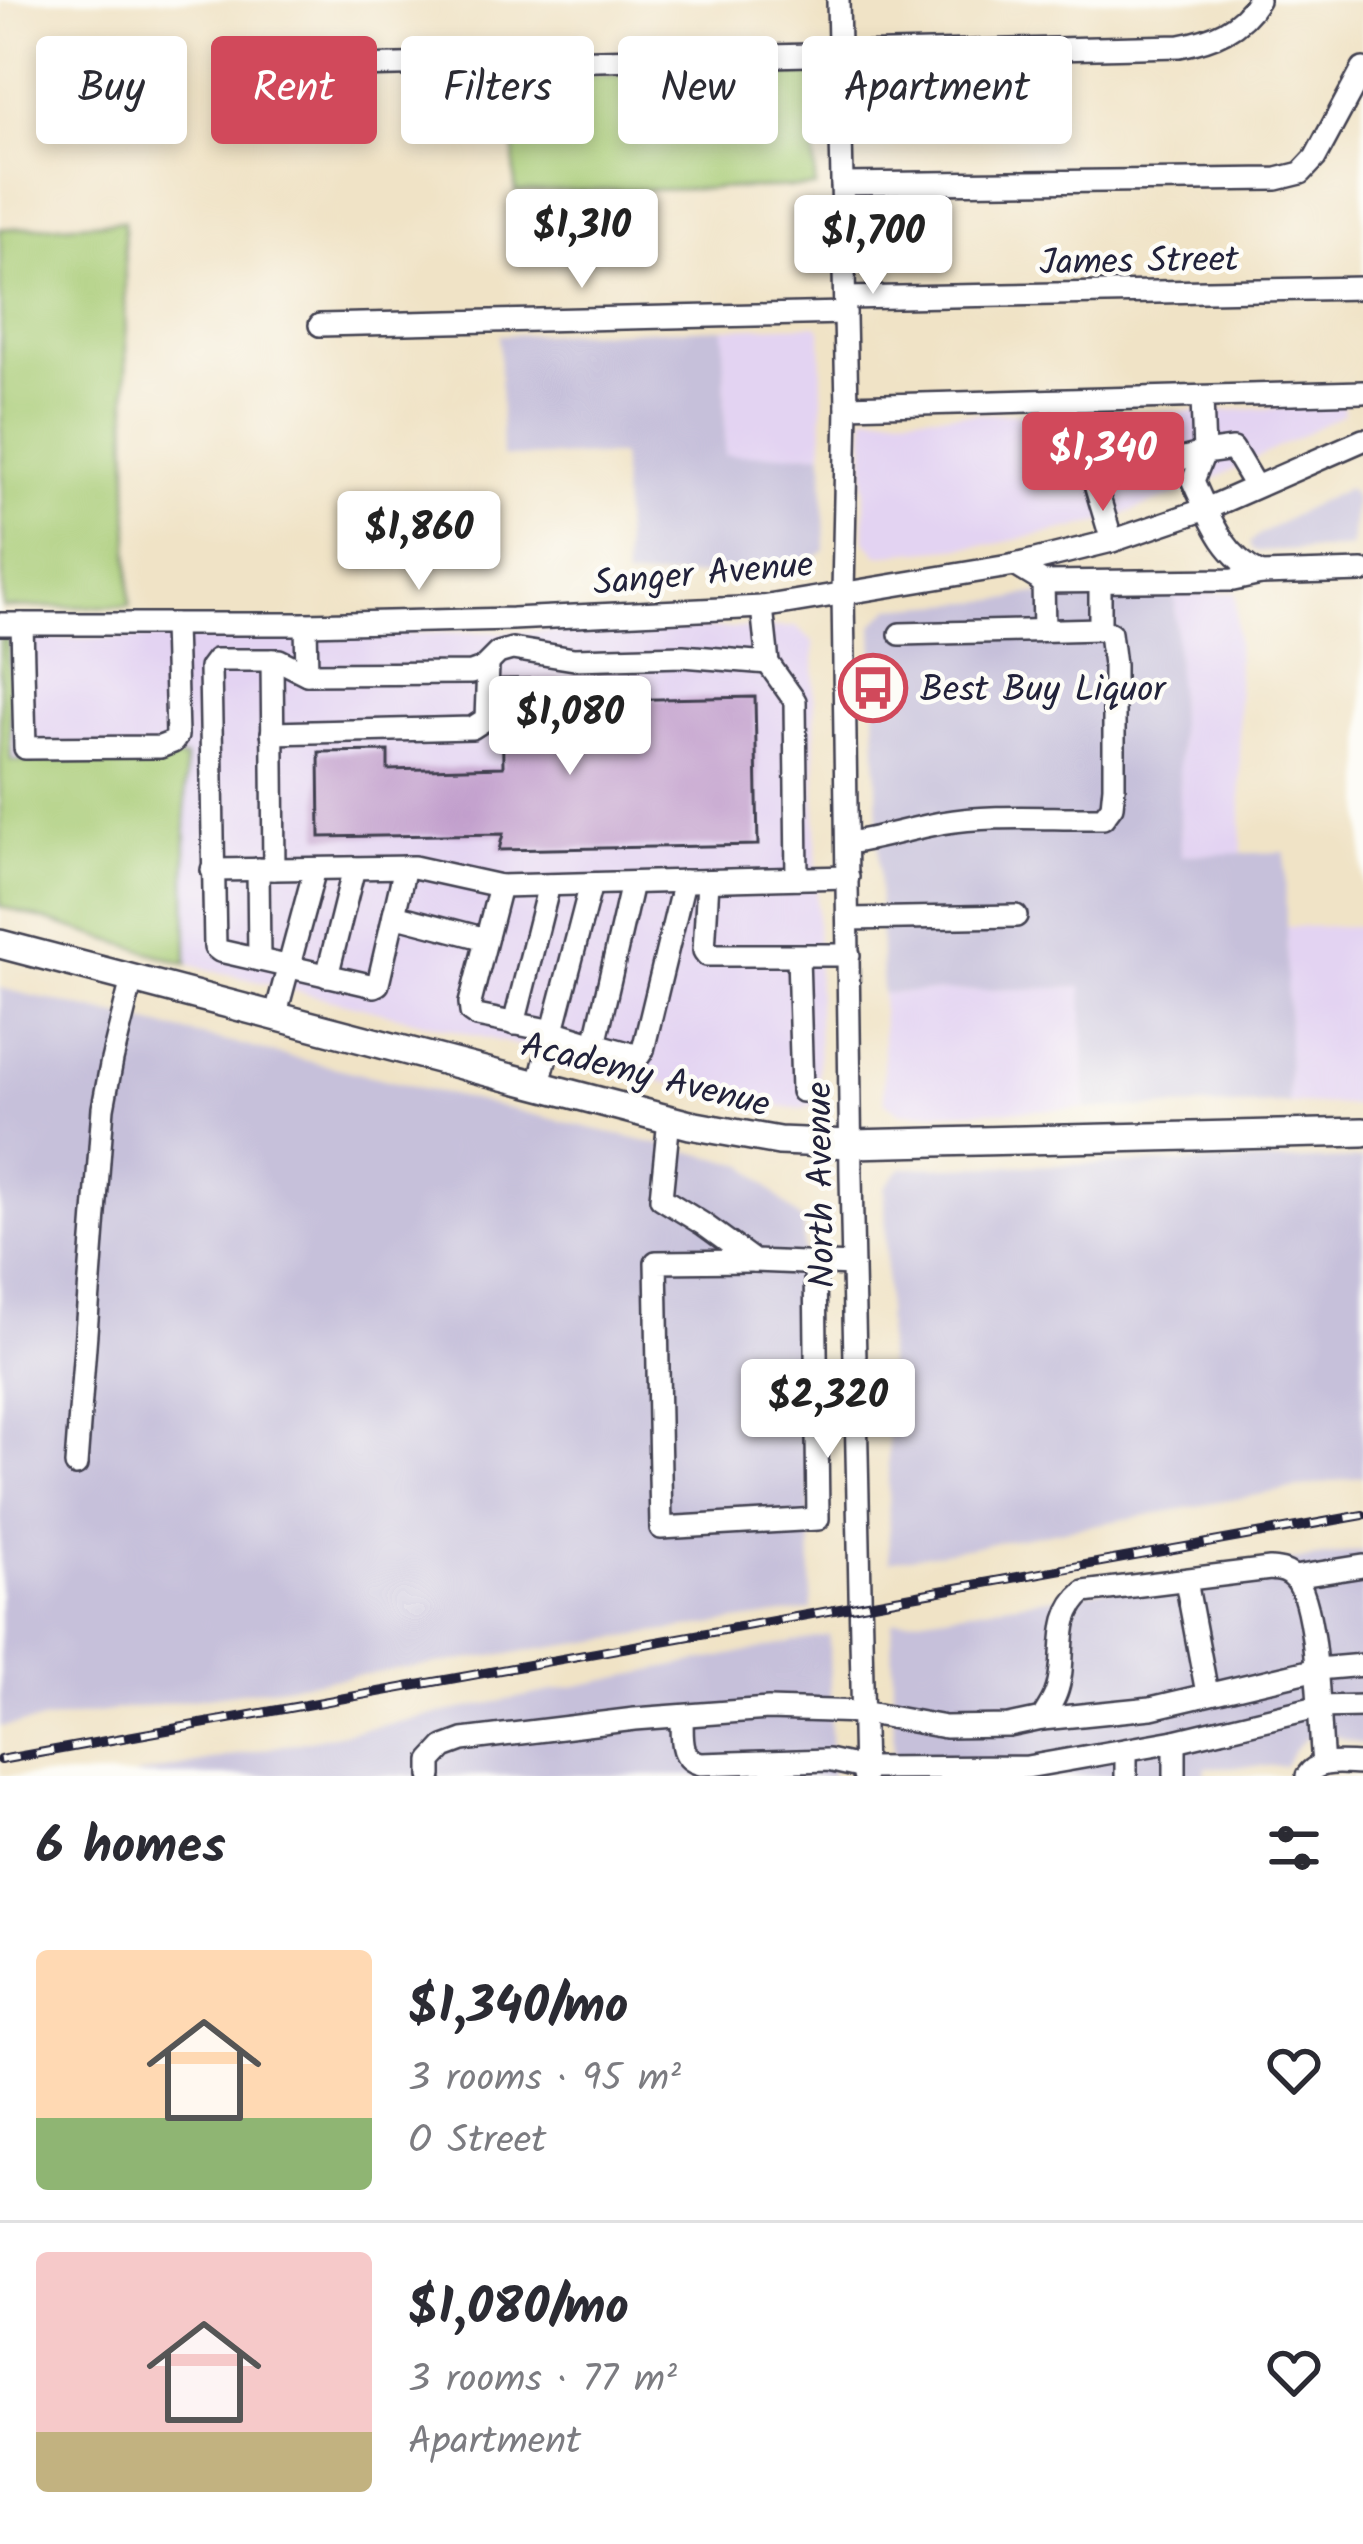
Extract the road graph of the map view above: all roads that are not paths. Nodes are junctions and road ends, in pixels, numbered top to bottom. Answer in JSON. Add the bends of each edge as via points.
{"nodes":[{"id":1,"x":838,"y":0,"type":"edge"},
{"id":2,"x":1258,"y":0,"type":"edge"},
{"id":3,"x":839,"y":36,"type":"edge"},
{"id":4,"x":1072,"y":49,"type":"edge"},
{"id":5,"x":802,"y":55,"type":"edge"},
{"id":6,"x":377,"y":65,"type":"edge"},
{"id":7,"x":1363,"y":69,"type":"edge"},
{"id":8,"x":841,"y":144,"type":"edge"},
{"id":9,"x":842,"y":184,"type":"junction"},
{"id":10,"x":1363,"y":288,"type":"edge"},
{"id":11,"x":845,"y":306,"type":"junction"},
{"id":12,"x":320,"y":325,"type":"dead end"},
{"id":13,"x":1363,"y":392,"type":"edge"},
{"id":14,"x":1202,"y":398,"type":"junction"},
{"id":15,"x":847,"y":406,"type":"junction"},
{"id":16,"x":1363,"y":440,"type":"edge"},
{"id":17,"x":1204,"y":453,"type":"junction"},
{"id":18,"x":1255,"y":486,"type":"junction"},
{"id":19,"x":1206,"y":508,"type":"junction"},
{"id":20,"x":1112,"y":541,"type":"junction"},
{"id":21,"x":1015,"y":565,"type":"junction"},
{"id":22,"x":1363,"y":572,"type":"edge"},
{"id":23,"x":1261,"y":574,"type":"junction"},
{"id":24,"x":1043,"y":582,"type":"junction"},
{"id":25,"x":1100,"y":583,"type":"junction"},
{"id":26,"x":843,"y":592,"type":"junction"},
{"id":27,"x":763,"y":607,"type":"junction"},
{"id":28,"x":512,"y":619,"type":"junction"},
{"id":29,"x":11,"y":624,"type":"edge"},
{"id":30,"x":174,"y":624,"type":"junction"},
{"id":31,"x":306,"y":624,"type":"junction"},
{"id":32,"x":1100,"y":629,"type":"junction"},
{"id":33,"x":1044,"y":630,"type":"junction"},
{"id":34,"x":900,"y":634,"type":"dead end"},
{"id":35,"x":512,"y":649,"type":"junction"},
{"id":36,"x":272,"y":660,"type":"junction"},
{"id":37,"x":768,"y":663,"type":"junction"},
{"id":38,"x":488,"y":664,"type":"junction"},
{"id":39,"x":307,"y":674,"type":"junction"},
{"id":40,"x":272,"y":733,"type":"junction"},
{"id":41,"x":848,"y":843,"type":"junction"},
{"id":42,"x":405,"y":867,"type":"junction"},
{"id":43,"x":353,"y":868,"type":"junction"},
{"id":44,"x":266,"y":869,"type":"junction"},
{"id":45,"x":315,"y":869,"type":"junction"},
{"id":46,"x":212,"y":870,"type":"junction"},
{"id":47,"x":848,"y":877,"type":"junction"},
{"id":48,"x":797,"y":878,"type":"junction"},
{"id":49,"x":708,"y":880,"type":"junction"},
{"id":50,"x":684,"y":881,"type":"junction"},
{"id":51,"x":632,"y":883,"type":"junction"},
{"id":52,"x":591,"y":884,"type":"junction"},
{"id":53,"x":549,"y":885,"type":"junction"},
{"id":54,"x":500,"y":886,"type":"junction"},
{"id":55,"x":394,"y":915,"type":"junction"},
{"id":56,"x":1016,"y":916,"type":"dead end"},
{"id":57,"x":849,"y":920,"type":"junction"},
{"id":58,"x":486,"y":939,"type":"junction"},
{"id":59,"x":0,"y":944,"type":"edge"},
{"id":60,"x":849,"y":955,"type":"junction"},
{"id":61,"x":798,"y":956,"type":"junction"},
{"id":62,"x":260,"y":960,"type":"junction"},
{"id":63,"x":288,"y":966,"type":"junction"},
{"id":64,"x":326,"y":976,"type":"junction"},
{"id":65,"x":132,"y":980,"type":"junction"},
{"id":66,"x":274,"y":1017,"type":"junction"},
{"id":67,"x":514,"y":1024,"type":"junction"},
{"id":68,"x":553,"y":1031,"type":"junction"},
{"id":69,"x":595,"y":1044,"type":"junction"},
{"id":70,"x":539,"y":1084,"type":"junction"},
{"id":71,"x":802,"y":1091,"type":"dead end"},
{"id":72,"x":669,"y":1119,"type":"junction"},
{"id":73,"x":1363,"y":1132,"type":"edge"},
{"id":74,"x":851,"y":1144,"type":"junction"},
{"id":75,"x":754,"y":1261,"type":"junction"},
{"id":76,"x":815,"y":1264,"type":"junction"},
{"id":77,"x":853,"y":1265,"type":"junction"},
{"id":78,"x":854,"y":1327,"type":"junction"},
{"id":79,"x":816,"y":1328,"type":"junction"},
{"id":80,"x":856,"y":1416,"type":"junction"},
{"id":81,"x":817,"y":1419,"type":"junction"},
{"id":82,"x":76,"y":1465,"type":"dead end"},
{"id":83,"x":818,"y":1519,"type":"junction"},
{"id":84,"x":857,"y":1520,"type":"junction"},
{"id":85,"x":1363,"y":1566,"type":"edge"},
{"id":86,"x":1294,"y":1577,"type":"junction"},
{"id":87,"x":1186,"y":1581,"type":"junction"},
{"id":88,"x":1363,"y":1665,"type":"edge"},
{"id":89,"x":1317,"y":1669,"type":"junction"},
{"id":90,"x":1207,"y":1693,"type":"junction"},
{"id":91,"x":1363,"y":1706,"type":"edge"},
{"id":92,"x":1317,"y":1707,"type":"junction"},
{"id":93,"x":862,"y":1712,"type":"junction"},
{"id":94,"x":682,"y":1716,"type":"junction"},
{"id":95,"x":1042,"y":1719,"type":"junction"},
{"id":96,"x":1175,"y":1741,"type":"junction"},
{"id":97,"x":1126,"y":1750,"type":"junction"},
{"id":98,"x":1363,"y":1764,"type":"edge"},
{"id":99,"x":1077,"y":1767,"type":"edge"},
{"id":100,"x":1314,"y":1769,"type":"edge"},
{"id":101,"x":864,"y":1772,"type":"edge"},
{"id":102,"x":927,"y":1772,"type":"edge"},
{"id":103,"x":978,"y":1772,"type":"edge"},
{"id":104,"x":1027,"y":1772,"type":"edge"},
{"id":105,"x":431,"y":1776,"type":"edge"},
{"id":106,"x":1126,"y":1776,"type":"edge"},
{"id":107,"x":1175,"y":1776,"type":"edge"}],
"edges":[{"from":1,"to":3,"type":"street","name":"North Avenue"},
{"from":2,"to":4,"type":"street","via":[[1210,40]]},
{"from":5,"to":6,"type":"street"},
{"from":7,"to":9,"type":"street","via":[[1315,158],[1301,173],[1277,179]]},
{"from":8,"to":9,"type":"street","name":"North Avenue"},
{"from":9,"to":11,"type":"street","name":"North Avenue"},
{"from":10,"to":11,"type":"street","name":"James Street"},
{"from":11,"to":12,"type":"street","name":"James Street"},
{"from":11,"to":15,"type":"street","name":"North Avenue"},
{"from":13,"to":14,"type":"street"},
{"from":14,"to":15,"type":"street"},
{"from":14,"to":17,"type":"street"},
{"from":15,"to":26,"type":"street","name":"North Avenue"},
{"from":16,"to":18,"type":"street","name":"Sanger Avenue"},
{"from":17,"to":18,"type":"street","via":[[1233,448]]},
{"from":17,"to":19,"type":"street","via":[[1193,481]]},
{"from":17,"to":20,"type":"street","via":[[1094,481]]},
{"from":18,"to":19,"type":"street","name":"Sanger Avenue"},
{"from":19,"to":20,"type":"street","name":"Sanger Avenue"},
{"from":19,"to":23,"type":"street","via":[[1232,555]]},
{"from":20,"to":21,"type":"street","name":"Sanger Avenue"},
{"from":21,"to":24,"type":"street"},
{"from":21,"to":26,"type":"street","name":"Sanger Avenue"},
{"from":22,"to":23,"type":"street"},
{"from":23,"to":25,"type":"street"},
{"from":24,"to":25,"type":"street"},
{"from":24,"to":33,"type":"street"},
{"from":25,"to":32,"type":"street"},
{"from":26,"to":27,"type":"street","name":"Sanger Avenue"},
{"from":26,"to":41,"type":"street","name":"North Avenue"},
{"from":27,"to":28,"type":"street","name":"Sanger Avenue"},
{"from":27,"to":37,"type":"street"},
{"from":28,"to":31,"type":"street","name":"Sanger Avenue"},
{"from":28,"to":35,"type":"street"},
{"from":29,"to":30,"type":"street","name":"Sanger Avenue"},
{"from":29,"to":30,"type":"street","via":[[25,748],[173,742]]},
{"from":30,"to":31,"type":"street","name":"Sanger Avenue"},
{"from":31,"to":39,"type":"street"},
{"from":32,"to":33,"type":"street"},
{"from":32,"to":41,"type":"street","via":[[1110,633],[1114,686],[1114,787],[1102,818],[983,819]]},
{"from":33,"to":34,"type":"street"},
{"from":35,"to":37,"type":"street","via":[[574,659]]},
{"from":35,"to":38,"type":"street"},
{"from":36,"to":39,"type":"street"},
{"from":36,"to":40,"type":"street"},
{"from":36,"to":46,"type":"street","via":[[217,660],[210,668]]},
{"from":37,"to":48,"type":"street","via":[[795,701]]},
{"from":38,"to":39,"type":"street","via":[[471,673]]},
{"from":38,"to":40,"type":"street","via":[[486,719],[472,728]]},
{"from":40,"to":44,"type":"street"},
{"from":41,"to":47,"type":"street","name":"North Avenue"},
{"from":42,"to":43,"type":"street"},
{"from":42,"to":54,"type":"street"},
{"from":42,"to":55,"type":"street"},
{"from":43,"to":45,"type":"street"},
{"from":43,"to":64,"type":"street"},
{"from":44,"to":45,"type":"street"},
{"from":44,"to":46,"type":"street"},
{"from":44,"to":62,"type":"street"},
{"from":45,"to":63,"type":"street"},
{"from":46,"to":62,"type":"street","via":[[215,947]]},
{"from":47,"to":48,"type":"street"},
{"from":47,"to":57,"type":"street","name":"North Avenue"},
{"from":48,"to":49,"type":"street"},
{"from":49,"to":50,"type":"street"},
{"from":49,"to":61,"type":"street","via":[[707,955]]},
{"from":50,"to":51,"type":"street"},
{"from":50,"to":69,"type":"street","via":[[643,1050],[639,1056]]},
{"from":51,"to":52,"type":"street"},
{"from":51,"to":69,"type":"street"},
{"from":52,"to":53,"type":"street"},
{"from":52,"to":68,"type":"street"},
{"from":53,"to":54,"type":"street"},
{"from":53,"to":67,"type":"street"},
{"from":54,"to":58,"type":"street"},
{"from":55,"to":58,"type":"street"},
{"from":55,"to":64,"type":"street","via":[[378,984]]},
{"from":56,"to":57,"type":"street"},
{"from":57,"to":60,"type":"street","name":"North Avenue"},
{"from":58,"to":67,"type":"street","via":[[471,1012]]},
{"from":59,"to":65,"type":"main road","name":"Academy Avenue"},
{"from":60,"to":61,"type":"street"},
{"from":60,"to":74,"type":"street","name":"North Avenue"},
{"from":61,"to":71,"type":"street"},
{"from":62,"to":63,"type":"street"},
{"from":63,"to":64,"type":"street"},
{"from":63,"to":66,"type":"street"},
{"from":65,"to":66,"type":"main road","name":"Academy Avenue"},
{"from":65,"to":82,"type":"street","via":[[103,1108]]},
{"from":66,"to":70,"type":"main road","name":"Academy Avenue"},
{"from":67,"to":68,"type":"street"},
{"from":68,"to":69,"type":"street"},
{"from":68,"to":70,"type":"street"},
{"from":70,"to":72,"type":"main road","name":"Academy Avenue"},
{"from":72,"to":74,"type":"main road","name":"Academy Avenue","via":[[779,1142]]},
{"from":72,"to":75,"type":"street","via":[[661,1198]]},
{"from":73,"to":74,"type":"main road","name":"Academy Avenue"},
{"from":74,"to":77,"type":"street","name":"North Avenue"},
{"from":75,"to":76,"type":"street"},
{"from":75,"to":83,"type":"street","via":[[656,1262],[661,1528]]},
{"from":76,"to":77,"type":"street"},
{"from":76,"to":79,"type":"street"},
{"from":77,"to":78,"type":"street","name":"North Avenue"},
{"from":78,"to":79,"type":"street"},
{"from":78,"to":80,"type":"street","name":"North Avenue"},
{"from":79,"to":81,"type":"street"},
{"from":80,"to":81,"type":"street"},
{"from":80,"to":84,"type":"street","name":"North Avenue"},
{"from":81,"to":83,"type":"street"},
{"from":83,"to":84,"type":"street"},
{"from":84,"to":93,"type":"street","name":"North Avenue"},
{"from":85,"to":86,"type":"street"},
{"from":86,"to":87,"type":"street","via":[[1270,1569]]},
{"from":86,"to":89,"type":"street","via":[[1304,1592]]},
{"from":87,"to":90,"type":"street"},
{"from":87,"to":95,"type":"street","via":[[1084,1592],[1072,1602],[1058,1690]]},
{"from":88,"to":89,"type":"street"},
{"from":89,"to":90,"type":"street"},
{"from":89,"to":92,"type":"street"},
{"from":90,"to":95,"type":"street","via":[[1151,1708]]},
{"from":91,"to":92,"type":"street"},
{"from":92,"to":96,"type":"street"},
{"from":92,"to":100,"type":"street"},
{"from":93,"to":94,"type":"street"},
{"from":93,"to":95,"type":"street","via":[[945,1726]]},
{"from":93,"to":101,"type":"street","name":"North Avenue"},
{"from":94,"to":101,"type":"street","via":[[691,1762],[828,1760]]},
{"from":94,"to":105,"type":"street","via":[[463,1740],[431,1761]]},
{"from":96,"to":97,"type":"street"},
{"from":96,"to":107,"type":"street"},
{"from":97,"to":99,"type":"street"},
{"from":97,"to":106,"type":"street"},
{"from":98,"to":100,"type":"street"},
{"from":99,"to":104,"type":"street"},
{"from":101,"to":102,"type":"street"},
{"from":102,"to":103,"type":"street"},
{"from":103,"to":104,"type":"street"}]}
